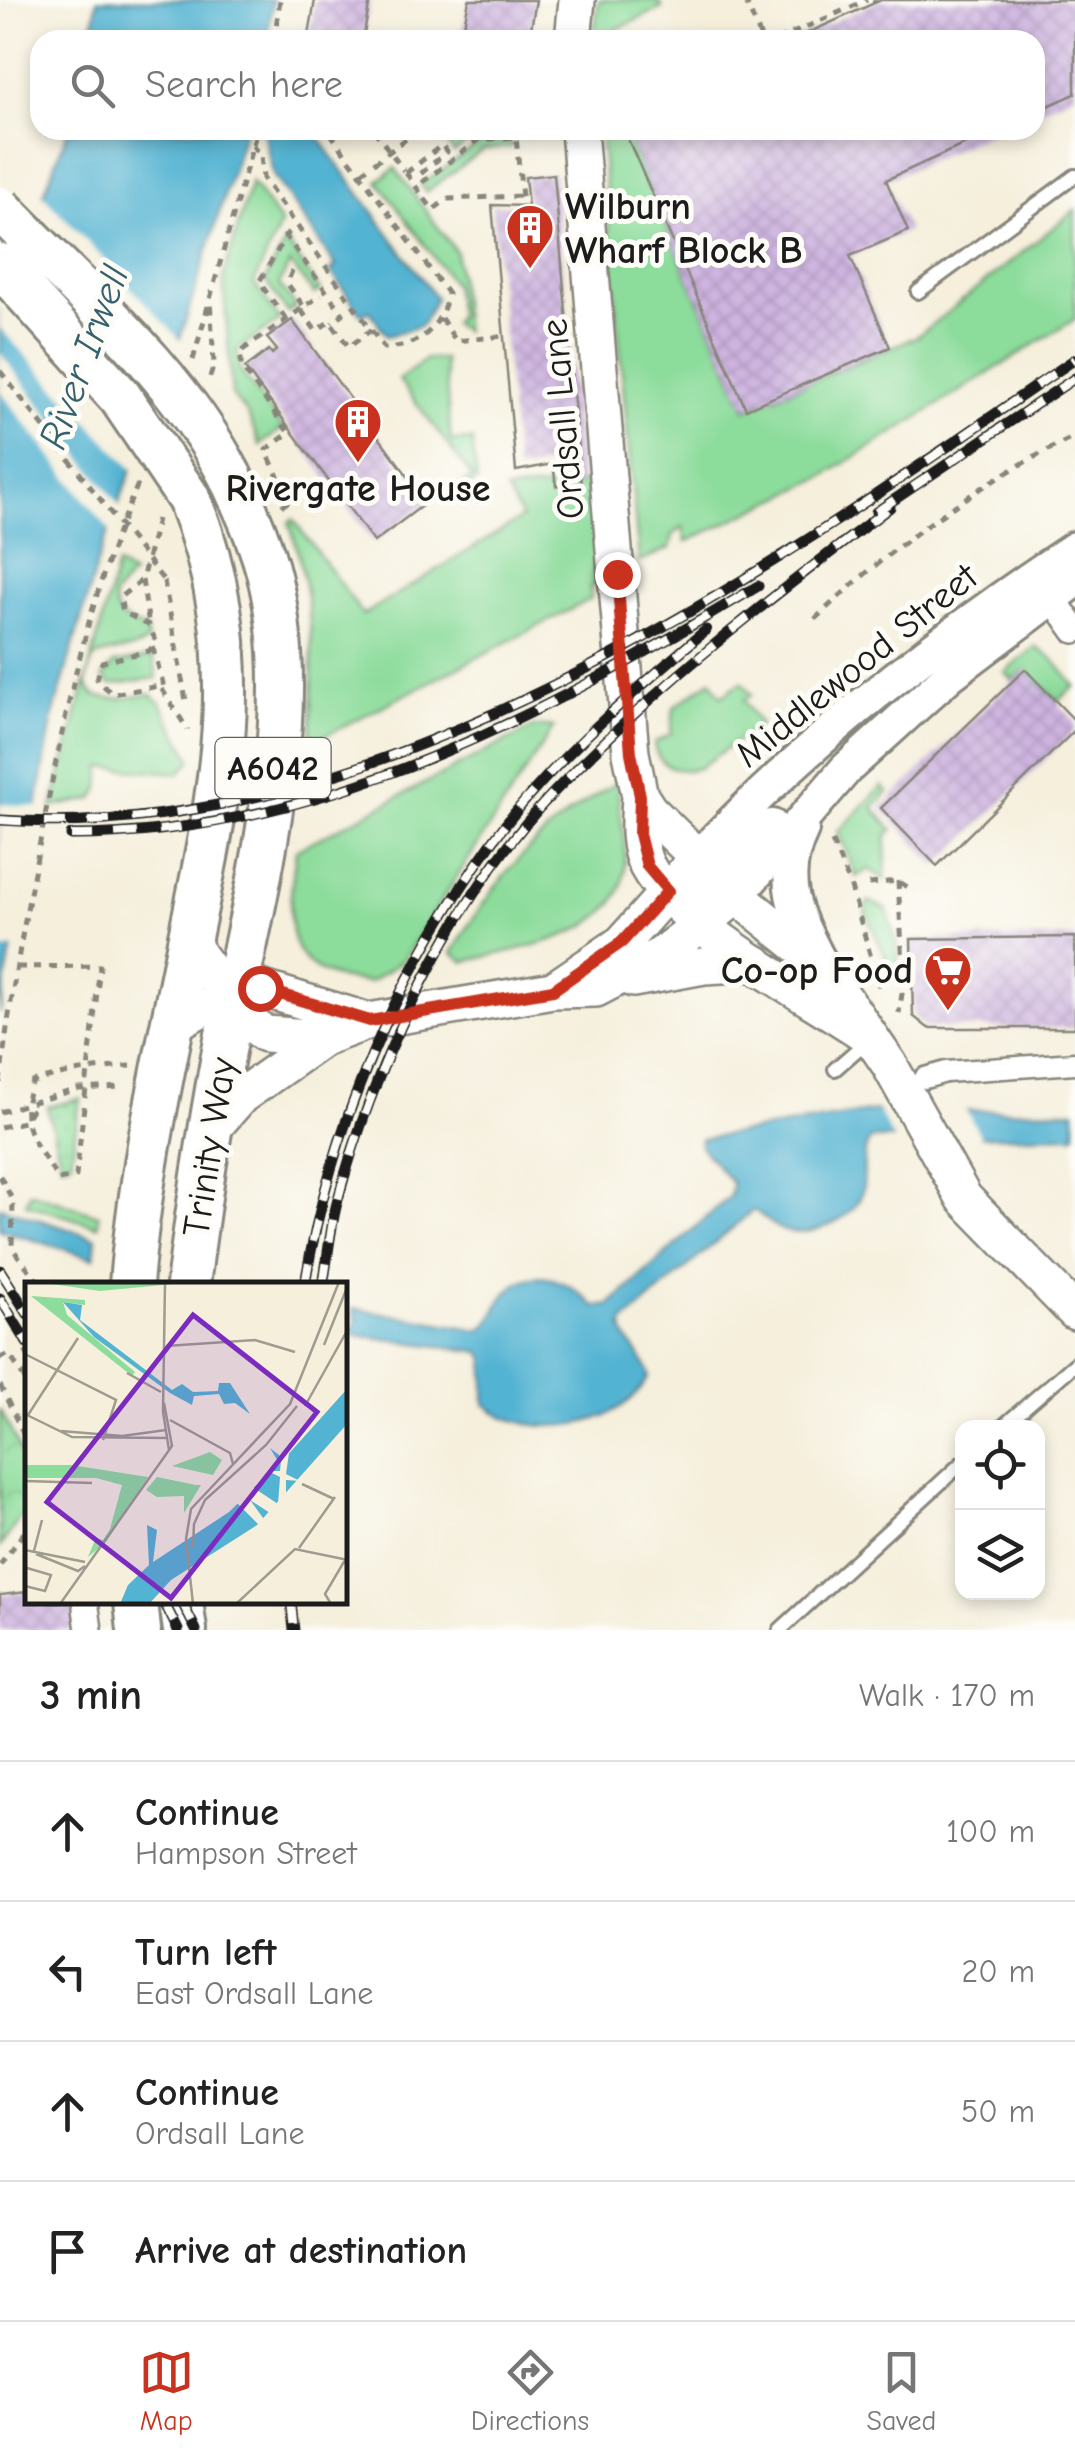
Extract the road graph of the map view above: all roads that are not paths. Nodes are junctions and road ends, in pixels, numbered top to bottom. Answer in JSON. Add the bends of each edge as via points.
{"nodes":[{"id":1,"x":576,"y":0,"type":"edge"},
{"id":2,"x":574,"y":30,"type":"edge"},
{"id":3,"x":580,"y":140,"type":"edge"},
{"id":4,"x":1075,"y":176,"type":"edge"},
{"id":5,"x":0,"y":208,"type":"edge"},
{"id":6,"x":0,"y":265,"type":"edge"},
{"id":7,"x":918,"y":292,"type":"dead end"},
{"id":8,"x":1075,"y":548,"type":"edge"},
{"id":9,"x":1054,"y":584,"type":"edge"},
{"id":10,"x":1075,"y":630,"type":"edge"},
{"id":11,"x":846,"y":769,"type":"junction"},
{"id":12,"x":640,"y":796,"type":"junction"},
{"id":13,"x":810,"y":812,"type":"junction"},
{"id":14,"x":732,"y":821,"type":"junction"},
{"id":15,"x":666,"y":826,"type":"junction"},
{"id":16,"x":718,"y":877,"type":"junction"},
{"id":17,"x":668,"y":891,"type":"junction"},
{"id":18,"x":252,"y":921,"type":"junction"},
{"id":19,"x":703,"y":924,"type":"junction"},
{"id":20,"x":191,"y":935,"type":"junction"},
{"id":21,"x":756,"y":963,"type":"junction"},
{"id":22,"x":820,"y":963,"type":"junction"},
{"id":23,"x":614,"y":982,"type":"junction"},
{"id":24,"x":553,"y":990,"type":"junction"},
{"id":25,"x":291,"y":994,"type":"junction"},
{"id":26,"x":234,"y":1000,"type":"junction"},
{"id":27,"x":370,"y":1021,"type":"junction"},
{"id":28,"x":174,"y":1025,"type":"junction"},
{"id":29,"x":867,"y":1036,"type":"junction"},
{"id":30,"x":323,"y":1038,"type":"junction"},
{"id":31,"x":1075,"y":1062,"type":"edge"},
{"id":32,"x":835,"y":1069,"type":"dead end"},
{"id":33,"x":917,"y":1089,"type":"junction"},
{"id":34,"x":212,"y":1129,"type":"junction"},
{"id":35,"x":131,"y":1282,"type":"edge"},
{"id":36,"x":188,"y":1282,"type":"edge"},
{"id":37,"x":1075,"y":1312,"type":"edge"},
{"id":38,"x":1075,"y":1364,"type":"edge"},
{"id":39,"x":1010,"y":1420,"type":"edge"},
{"id":40,"x":955,"y":1469,"type":"edge"},
{"id":41,"x":136,"y":1605,"type":"edge"},
{"id":42,"x":181,"y":1605,"type":"edge"},
{"id":43,"x":139,"y":1630,"type":"edge"},
{"id":44,"x":185,"y":1630,"type":"edge"},
{"id":45,"x":780,"y":1630,"type":"edge"}],
"edges":[{"from":1,"to":2,"type":"main road"},
{"from":3,"to":12,"type":"main road","name":"Ordsall Lane","via":[[631,753]]},
{"from":4,"to":7,"type":"lane"},
{"from":5,"to":18,"type":"highway","name":"Trinity Way","number":"A6042","bridge":true,"via":[[170,386],[215,447],[267,568],[278,654],[278,737]]},
{"from":6,"to":20,"type":"highway","name":"Trinity Way","number":"A6042","bridge":true,"via":[[120,397],[214,568],[227,678],[220,786]]},
{"from":8,"to":9,"type":"street","name":"Middlewood Street"},
{"from":9,"to":10,"type":"street"},
{"from":9,"to":11,"type":"street","name":"Middlewood Street"},
{"from":9,"to":14,"type":"street","name":"Middlewood Street","via":[[896,675]]},
{"from":11,"to":13,"type":"street","name":"Middlewood Street"},
{"from":11,"to":16,"type":"street","via":[[817,785]]},
{"from":12,"to":15,"type":"main road","name":"Ordsall Lane"},
{"from":12,"to":17,"type":"main road","via":[[647,866]]},
{"from":13,"to":16,"type":"street","name":"Middlewood Street"},
{"from":13,"to":22,"type":"street","via":[[789,857],[790,874],[800,922]]},
{"from":14,"to":15,"type":"street","via":[[706,829]]},
{"from":14,"to":16,"type":"street","name":"Middlewood Street"},
{"from":15,"to":16,"type":"main road","name":"Ordsall Lane"},
{"from":16,"to":17,"type":"main road"},
{"from":16,"to":19,"type":"main road"},
{"from":16,"to":22,"type":"main road","name":"Ordsall Lane"},
{"from":17,"to":19,"type":"main road"},
{"from":17,"to":24,"type":"main road","via":[[622,942]]},
{"from":18,"to":25,"type":"main road","via":[[270,970]]},
{"from":18,"to":26,"type":"highway","name":"Trinity Way","number":"A6042"},
{"from":19,"to":21,"type":"main road"},
{"from":19,"to":23,"type":"main road"},
{"from":20,"to":26,"type":"main road","via":[[197,954]]},
{"from":20,"to":28,"type":"highway","name":"Trinity Way","number":"A6042"},
{"from":21,"to":23,"type":"main road"},
{"from":21,"to":29,"type":"main road"},
{"from":22,"to":29,"type":"main road","name":"Ordsall Lane"},
{"from":23,"to":24,"type":"main road"},
{"from":24,"to":27,"type":"main road"},
{"from":25,"to":26,"type":"main road","via":[[260,988]]},
{"from":25,"to":27,"type":"main road","via":[[322,1010]]},
{"from":26,"to":28,"type":"main road"},
{"from":26,"to":30,"type":"main road","via":[[265,1034]]},
{"from":26,"to":34,"type":"highway","name":"Trinity Way","number":"A6042"},
{"from":27,"to":30,"type":"main road"},
{"from":28,"to":35,"type":"highway","name":"Trinity Way","number":"A6042","via":[[139,1200]]},
{"from":29,"to":32,"type":"lane"},
{"from":29,"to":33,"type":"main road","name":"Ordsall Lane"},
{"from":30,"to":34,"type":"main road","via":[[241,1096]]},
{"from":31,"to":33,"type":"street","via":[[946,1072]]},
{"from":33,"to":37,"type":"main road","name":"Ordsall Lane","via":[[949,1177]]},
{"from":34,"to":36,"type":"highway","name":"Trinity Way","number":"A6042"},
{"from":38,"to":39,"type":"lane"},
{"from":40,"to":45,"type":"lane"},
{"from":41,"to":43,"type":"highway"},
{"from":42,"to":44,"type":"highway"}]}
